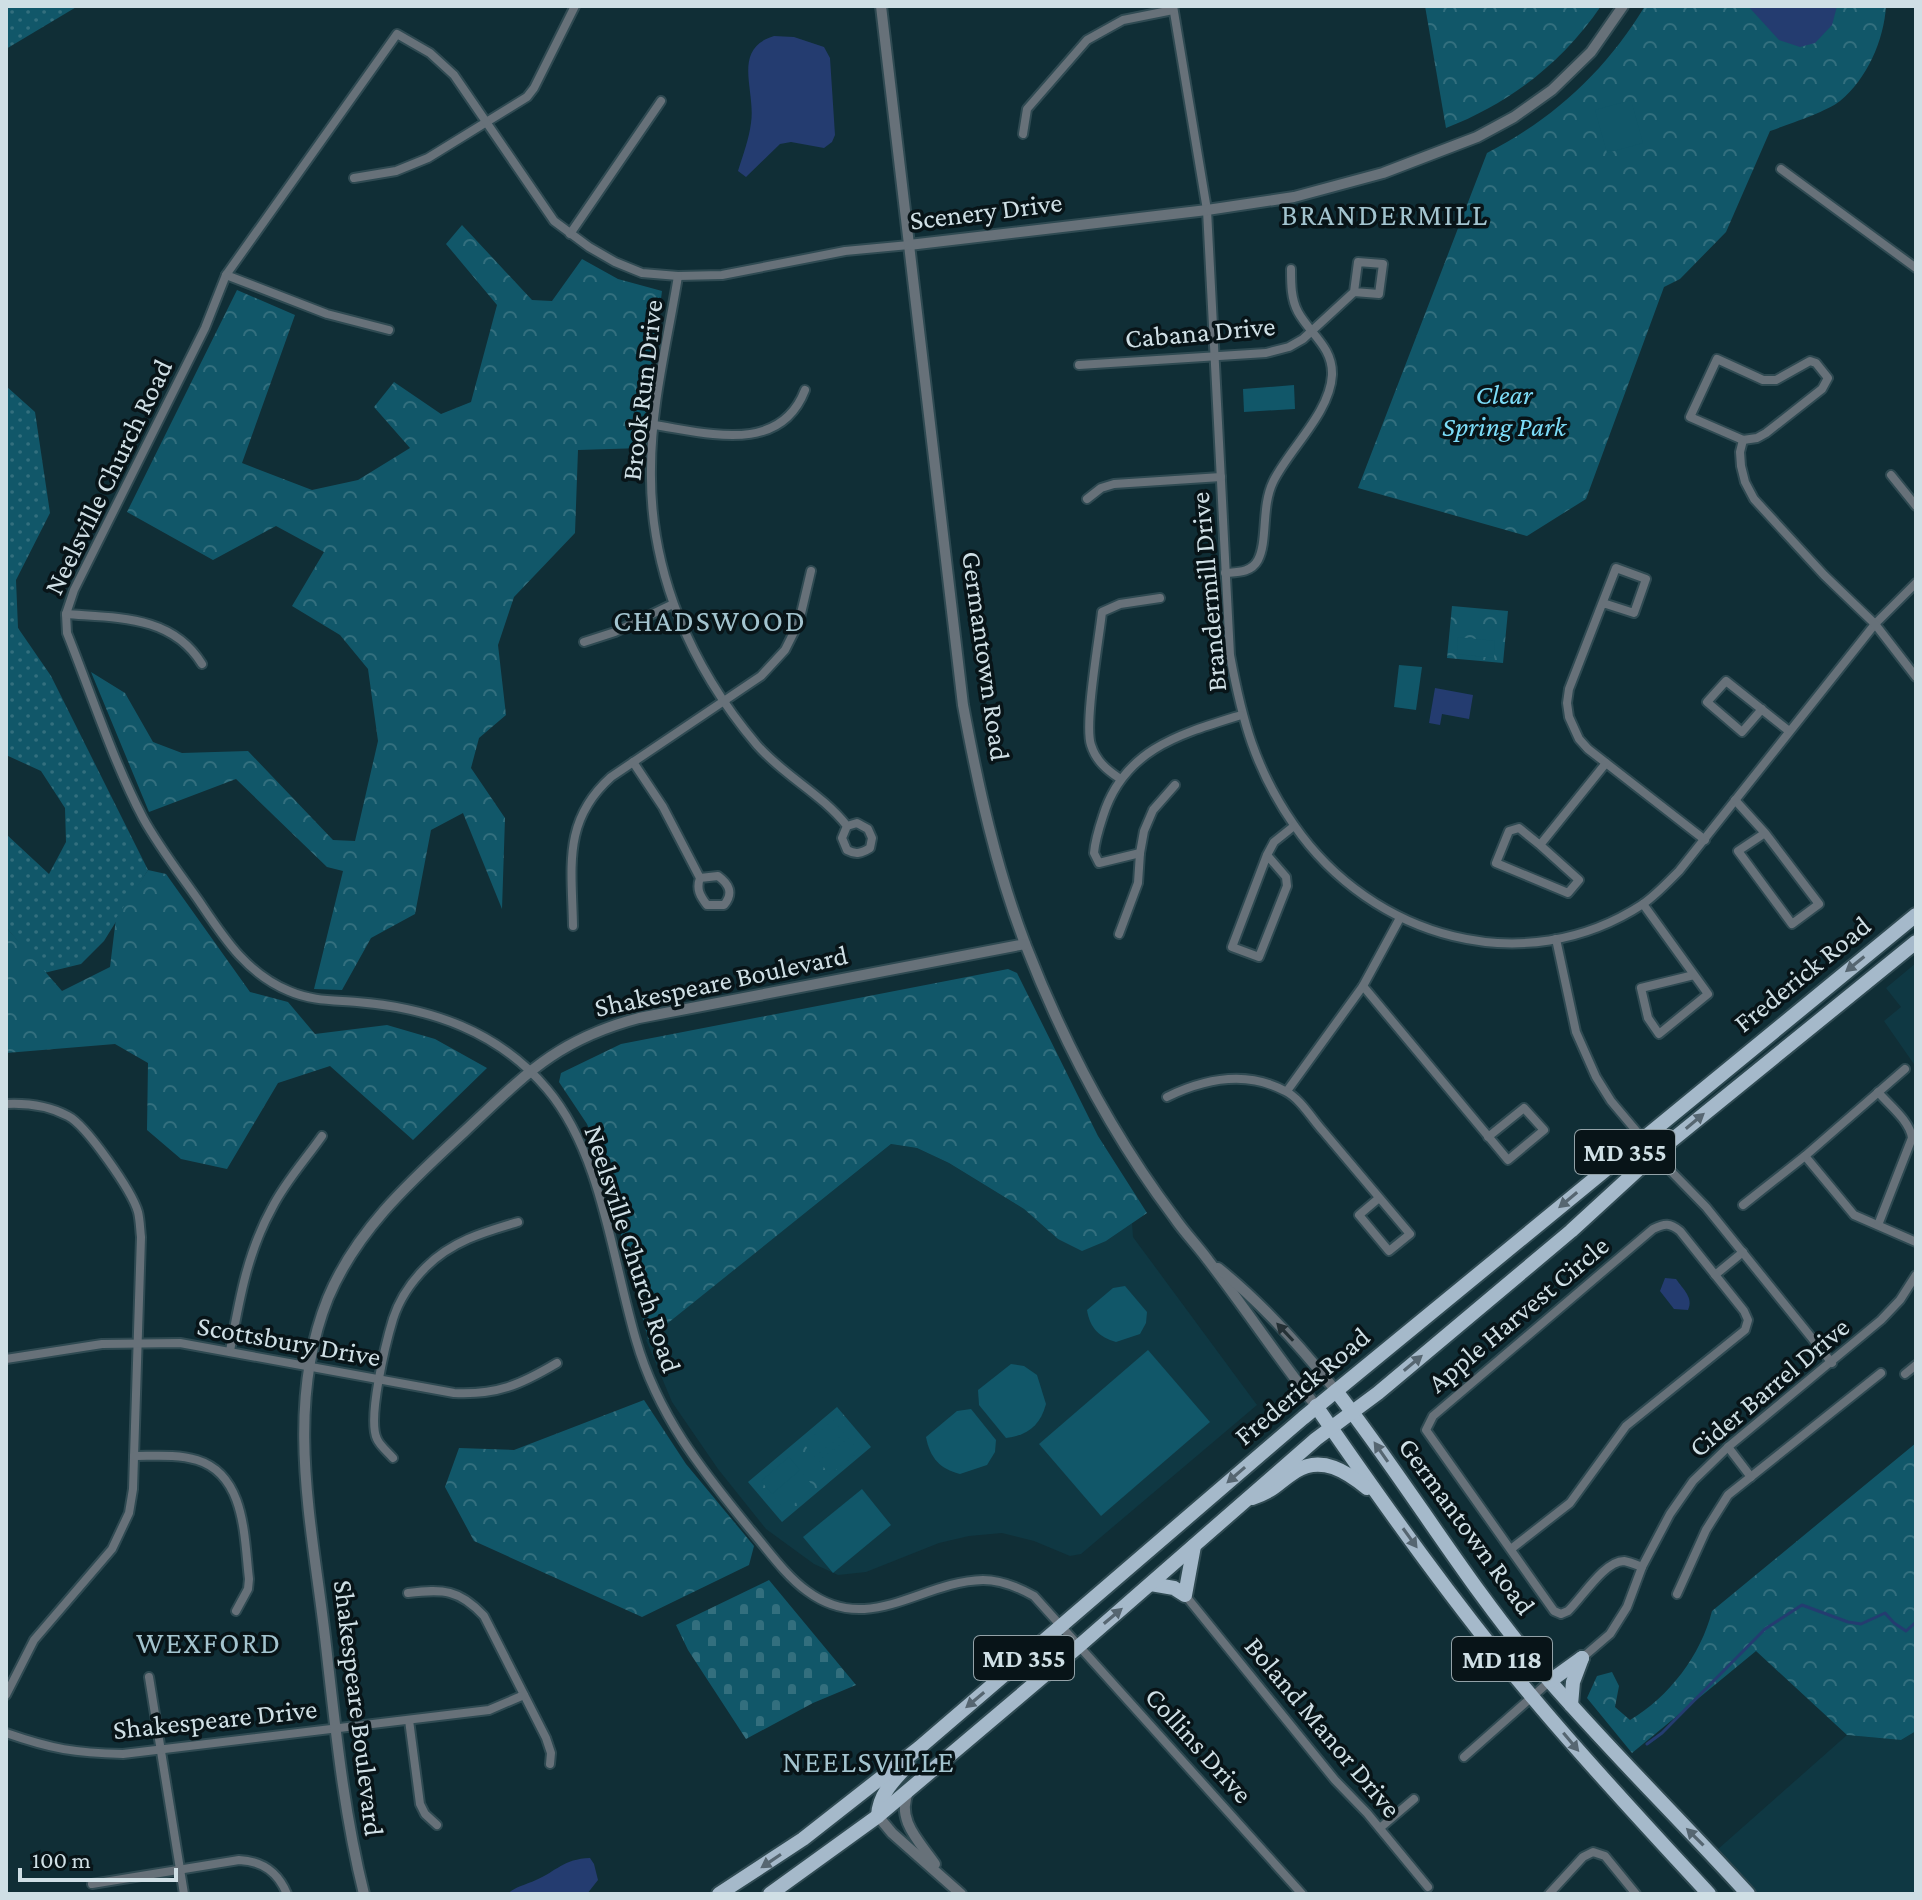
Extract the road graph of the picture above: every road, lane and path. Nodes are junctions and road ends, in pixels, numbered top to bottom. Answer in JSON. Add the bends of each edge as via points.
{"nodes":[{"id":1,"x":575,"y":6,"type":"edge"},
{"id":2,"x":881,"y":6,"type":"edge"},
{"id":3,"x":1623,"y":6,"type":"edge"},
{"id":4,"x":1173,"y":8,"type":"edge"},
{"id":5,"x":397,"y":34,"type":"joint"},
{"id":6,"x":661,"y":101,"type":"dead end"},
{"id":7,"x":487,"y":122,"type":"junction"},
{"id":8,"x":1023,"y":134,"type":"dead end"},
{"id":9,"x":1781,"y":169,"type":"dead end"},
{"id":10,"x":354,"y":178,"type":"dead end"},
{"id":11,"x":1207,"y":210,"type":"junction"},
{"id":12,"x":570,"y":234,"type":"junction"},
{"id":13,"x":909,"y":245,"type":"junction"},
{"id":14,"x":1916,"y":268,"type":"edge"},
{"id":15,"x":1291,"y":269,"type":"dead end"},
{"id":16,"x":226,"y":275,"type":"junction"},
{"id":17,"x":678,"y":276,"type":"junction"},
{"id":18,"x":1354,"y":292,"type":"junction"},
{"id":19,"x":389,"y":330,"type":"dead end"},
{"id":20,"x":1312,"y":331,"type":"junction"},
{"id":21,"x":1215,"y":357,"type":"junction"},
{"id":22,"x":1079,"y":365,"type":"dead end"},
{"id":23,"x":805,"y":390,"type":"dead end"},
{"id":24,"x":654,"y":425,"type":"junction"},
{"id":25,"x":1743,"y":440,"type":"junction"},
{"id":26,"x":1891,"y":475,"type":"dead end"},
{"id":27,"x":1221,"y":477,"type":"junction"},
{"id":28,"x":1087,"y":499,"type":"dead end"},
{"id":29,"x":1916,"y":506,"type":"edge"},
{"id":30,"x":811,"y":571,"type":"dead end"},
{"id":31,"x":1225,"y":573,"type":"junction"},
{"id":32,"x":1916,"y":583,"type":"edge"},
{"id":33,"x":1160,"y":598,"type":"dead end"},
{"id":34,"x":1603,"y":603,"type":"junction"},
{"id":35,"x":673,"y":604,"type":"junction"},
{"id":36,"x":66,"y":614,"type":"junction"},
{"id":37,"x":1875,"y":624,"type":"junction"},
{"id":38,"x":584,"y":642,"type":"dead end"},
{"id":39,"x":202,"y":664,"type":"dead end"},
{"id":40,"x":1916,"y":677,"type":"edge"},
{"id":41,"x":723,"y":701,"type":"junction"},
{"id":42,"x":1762,"y":709,"type":"junction"},
{"id":43,"x":1241,"y":715,"type":"junction"},
{"id":44,"x":1789,"y":731,"type":"junction"},
{"id":45,"x":633,"y":762,"type":"junction"},
{"id":46,"x":1606,"y":763,"type":"junction"},
{"id":47,"x":1119,"y":778,"type":"junction"},
{"id":48,"x":1175,"y":785,"type":"dead end"},
{"id":49,"x":1735,"y":800,"type":"junction"},
{"id":50,"x":847,"y":826,"type":"dead end"},
{"id":51,"x":1294,"y":826,"type":"junction"},
{"id":52,"x":1765,"y":833,"type":"junction"},
{"id":53,"x":1705,"y":840,"type":"junction"},
{"id":54,"x":1540,"y":845,"type":"junction"},
{"id":55,"x":1140,"y":853,"type":"junction"},
{"id":56,"x":1267,"y":855,"type":"junction"},
{"id":57,"x":700,"y":878,"type":"junction"},
{"id":58,"x":1643,"y":904,"type":"junction"},
{"id":59,"x":1916,"y":915,"type":"edge"},
{"id":60,"x":1400,"y":918,"type":"junction"},
{"id":61,"x":573,"y":926,"type":"dead end"},
{"id":62,"x":1119,"y":934,"type":"dead end"},
{"id":63,"x":1556,"y":939,"type":"junction"},
{"id":64,"x":1916,"y":942,"type":"edge"},
{"id":65,"x":1025,"y":944,"type":"junction"},
{"id":66,"x":1694,"y":975,"type":"junction"},
{"id":67,"x":1363,"y":986,"type":"junction"},
{"id":68,"x":1905,"y":1069,"type":"dead end"},
{"id":69,"x":529,"y":1071,"type":"junction"},
{"id":70,"x":1287,"y":1091,"type":"junction"},
{"id":71,"x":1878,"y":1092,"type":"junction"},
{"id":72,"x":1167,"y":1097,"type":"dead end"},
{"id":73,"x":6,"y":1104,"type":"edge"},
{"id":74,"x":322,"y":1136,"type":"dead end"},
{"id":75,"x":1488,"y":1137,"type":"junction"},
{"id":76,"x":1641,"y":1138,"type":"junction"},
{"id":77,"x":1655,"y":1154,"type":"junction"},
{"id":78,"x":1805,"y":1156,"type":"junction"},
{"id":79,"x":1379,"y":1198,"type":"junction"},
{"id":80,"x":1743,"y":1205,"type":"dead end"},
{"id":81,"x":518,"y":1222,"type":"dead end"},
{"id":82,"x":1878,"y":1225,"type":"junction"},
{"id":83,"x":1916,"y":1242,"type":"edge"},
{"id":84,"x":1743,"y":1252,"type":"junction"},
{"id":85,"x":1208,"y":1260,"type":"junction"},
{"id":86,"x":1715,"y":1275,"type":"junction"},
{"id":87,"x":1916,"y":1275,"type":"edge"},
{"id":88,"x":137,"y":1342,"type":"junction"},
{"id":89,"x":230,"y":1351,"type":"junction"},
{"id":90,"x":6,"y":1359,"type":"edge"},
{"id":91,"x":557,"y":1363,"type":"dead end"},
{"id":92,"x":1832,"y":1363,"type":"junction"},
{"id":93,"x":1916,"y":1365,"type":"edge"},
{"id":94,"x":309,"y":1366,"type":"junction"},
{"id":95,"x":1881,"y":1373,"type":"dead end"},
{"id":96,"x":1905,"y":1374,"type":"dead end"},
{"id":97,"x":379,"y":1379,"type":"junction"},
{"id":98,"x":1336,"y":1391,"type":"junction"},
{"id":99,"x":1316,"y":1406,"type":"junction"},
{"id":100,"x":1353,"y":1412,"type":"junction"},
{"id":101,"x":1331,"y":1428,"type":"junction"},
{"id":102,"x":1728,"y":1447,"type":"junction"},
{"id":103,"x":134,"y":1456,"type":"junction"},
{"id":104,"x":393,"y":1458,"type":"dead end"},
{"id":105,"x":1751,"y":1477,"type":"junction"},
{"id":106,"x":1381,"y":1498,"type":"junction"},
{"id":107,"x":1244,"y":1501,"type":"junction"},
{"id":108,"x":1194,"y":1545,"type":"junction"},
{"id":109,"x":1511,"y":1549,"type":"junction"},
{"id":110,"x":1642,"y":1567,"type":"junction"},
{"id":111,"x":1151,"y":1584,"type":"junction"},
{"id":112,"x":408,"y":1593,"type":"dead end"},
{"id":113,"x":1677,"y":1594,"type":"dead end"},
{"id":114,"x":1185,"y":1595,"type":"junction"},
{"id":115,"x":236,"y":1611,"type":"dead end"},
{"id":116,"x":1062,"y":1626,"type":"junction"},
{"id":117,"x":1079,"y":1646,"type":"junction"},
{"id":118,"x":1582,"y":1658,"type":"junction"},
{"id":119,"x":149,"y":1677,"type":"dead end"},
{"id":120,"x":1550,"y":1681,"type":"junction"},
{"id":121,"x":6,"y":1695,"type":"edge"},
{"id":122,"x":524,"y":1695,"type":"junction"},
{"id":123,"x":1533,"y":1698,"type":"junction"},
{"id":124,"x":1571,"y":1705,"type":"junction"},
{"id":125,"x":409,"y":1720,"type":"junction"},
{"id":126,"x":336,"y":1729,"type":"junction"},
{"id":127,"x":6,"y":1733,"type":"edge"},
{"id":128,"x":919,"y":1748,"type":"junction"},
{"id":129,"x":161,"y":1750,"type":"junction"},
{"id":130,"x":1464,"y":1757,"type":"dead end"},
{"id":131,"x":550,"y":1764,"type":"dead end"},
{"id":132,"x":911,"y":1787,"type":"junction"},
{"id":133,"x":1414,"y":1799,"type":"dead end"},
{"id":134,"x":878,"y":1816,"type":"junction"},
{"id":135,"x":437,"y":1825,"type":"dead end"},
{"id":136,"x":1380,"y":1828,"type":"junction"},
{"id":137,"x":180,"y":1869,"type":"junction"},
{"id":138,"x":945,"y":1879,"type":"junction"},
{"id":139,"x":92,"y":1884,"type":"dead end"},
{"id":140,"x":1428,"y":1887,"type":"dead end"},
{"id":141,"x":184,"y":1894,"type":"edge"},
{"id":142,"x":287,"y":1894,"type":"edge"},
{"id":143,"x":364,"y":1894,"type":"edge"},
{"id":144,"x":719,"y":1894,"type":"edge"},
{"id":145,"x":770,"y":1894,"type":"edge"},
{"id":146,"x":961,"y":1894,"type":"edge"},
{"id":147,"x":1302,"y":1894,"type":"edge"},
{"id":148,"x":1549,"y":1894,"type":"edge"},
{"id":149,"x":1636,"y":1894,"type":"edge"},
{"id":150,"x":1709,"y":1894,"type":"edge"},
{"id":151,"x":1748,"y":1894,"type":"edge"}],
"edges":[{"from":1,"to":7,"type":"street","via":[[534,88]]},
{"from":2,"to":13,"type":"street","name":"Germantown Road"},
{"from":3,"to":11,"type":"street","name":"Scenery Drive","via":[[1591,52],[1552,90],[1477,137],[1383,173],[1294,197]]},
{"from":4,"to":8,"type":"street","via":[[1123,20],[1087,40],[1027,109]]},
{"from":4,"to":11,"type":"street","name":"Brandermill Drive"},
{"from":5,"to":7,"type":"street","name":"Scenery Drive","via":[[454,75]]},
{"from":5,"to":16,"type":"street","name":"Neelsville Church Road"},
{"from":6,"to":12,"type":"street"},
{"from":7,"to":10,"type":"street","via":[[428,158],[396,171]]},
{"from":7,"to":12,"type":"street","name":"Scenery Drive","via":[[542,206]]},
{"from":9,"to":14,"type":"street"},
{"from":11,"to":13,"type":"street","name":"Scenery Drive"},
{"from":11,"to":21,"type":"street","name":"Brandermill Drive"},
{"from":12,"to":17,"type":"street","name":"Scenery Drive","via":[[642,273]]},
{"from":13,"to":17,"type":"street","name":"Scenery Drive","via":[[845,251],[722,275]]},
{"from":13,"to":65,"type":"street","name":"Germantown Road","via":[[963,705],[985,811]]},
{"from":15,"to":20,"type":"street","via":[[1292,297]]},
{"from":16,"to":19,"type":"street","via":[[327,314]]},
{"from":16,"to":36,"type":"street","name":"Neelsville Church Road"},
{"from":17,"to":24,"type":"street","name":"Brook Run Drive"},
{"from":18,"to":18,"type":"street","name":"Cabana Drive","via":[[1379,294],[1383,264],[1358,262]]},
{"from":18,"to":20,"type":"street","name":"Cabana Drive"},
{"from":20,"to":21,"type":"street","name":"Cabana Drive","via":[[1289,347]]},
{"from":20,"to":31,"type":"street","via":[[1330,358],[1328,396],[1273,481],[1259,559],[1252,568]]},
{"from":21,"to":22,"type":"street","name":"Cabana Drive"},
{"from":21,"to":27,"type":"street","name":"Brandermill Drive"},
{"from":23,"to":24,"type":"street","via":[[785,422],[752,435]]},
{"from":24,"to":35,"type":"street","name":"Brook Run Drive","via":[[652,517]]},
{"from":25,"to":25,"type":"street","via":[[1766,433],[1822,389],[1828,378],[1816,363],[1763,380],[1717,359],[1690,417]]},
{"from":25,"to":37,"type":"street","via":[[1741,466],[1754,499]]},
{"from":26,"to":29,"type":"street"},
{"from":27,"to":28,"type":"street","via":[[1114,484]]},
{"from":27,"to":31,"type":"street","name":"Brandermill Drive"},
{"from":30,"to":41,"type":"street","via":[[799,622],[785,650],[761,676]]},
{"from":31,"to":43,"type":"street","name":"Brandermill Drive","via":[[1230,655]]},
{"from":32,"to":37,"type":"street","name":"Brandermill Drive"},
{"from":33,"to":47,"type":"street","via":[[1102,612],[1089,734],[1096,757]]},
{"from":34,"to":34,"type":"street","via":[[1616,568],[1646,579],[1634,613]]},
{"from":34,"to":46,"type":"street","via":[[1567,703],[1579,739]]},
{"from":35,"to":38,"type":"street"},
{"from":35,"to":41,"type":"street","name":"Brook Run Drive","via":[[694,654]]},
{"from":36,"to":39,"type":"street","via":[[140,620],[191,647]]},
{"from":36,"to":69,"type":"street","name":"Neelsville Church Road","via":[[67,633],[143,817],[237,955],[264,979],[304,996],[403,1008],[459,1023],[504,1049]]},
{"from":37,"to":40,"type":"street"},
{"from":37,"to":44,"type":"street","name":"Brandermill Drive"},
{"from":41,"to":45,"type":"street"},
{"from":41,"to":50,"type":"street","name":"Brook Run Drive","via":[[760,748]]},
{"from":42,"to":42,"type":"street","via":[[1726,681],[1707,702],[1742,732]]},
{"from":42,"to":44,"type":"street"},
{"from":43,"to":47,"type":"street","via":[[1169,739]]},
{"from":43,"to":51,"type":"street","name":"Brandermill Drive","via":[[1267,781]]},
{"from":44,"to":49,"type":"street","name":"Brandermill Drive"},
{"from":45,"to":57,"type":"street"},
{"from":45,"to":61,"type":"street","via":[[599,788],[577,821],[572,845]]},
{"from":46,"to":53,"type":"street"},
{"from":46,"to":54,"type":"street"},
{"from":47,"to":55,"type":"street","via":[[1094,853],[1099,863]]},
{"from":48,"to":55,"type":"street","via":[[1153,810]]},
{"from":49,"to":52,"type":"street"},
{"from":49,"to":53,"type":"street","name":"Brandermill Drive"},
{"from":51,"to":56,"type":"street"},
{"from":51,"to":60,"type":"street","name":"Brandermill Drive","via":[[1346,880]]},
{"from":52,"to":52,"type":"street","via":[[1819,904],[1792,924],[1738,851]]},
{"from":53,"to":58,"type":"street","name":"Brandermill Drive"},
{"from":54,"to":54,"type":"street","via":[[1579,880],[1568,893],[1496,863],[1509,831],[1519,828]]},
{"from":55,"to":62,"type":"street","via":[[1138,883]]},
{"from":56,"to":56,"type":"street","via":[[1232,947],[1259,957],[1287,886],[1286,877]]},
{"from":57,"to":57,"type":"street","via":[[697,886],[707,905],[724,905],[728,883],[718,876]]},
{"from":58,"to":63,"type":"street","name":"Brandermill Drive"},
{"from":58,"to":66,"type":"street"},
{"from":59,"to":76,"type":"main road","name":"Frederick Road","number":"MD 355","one_way":true},
{"from":60,"to":63,"type":"street","name":"Brandermill Drive","via":[[1475,942],[1517,945]]},
{"from":60,"to":67,"type":"street"},
{"from":63,"to":76,"type":"street","via":[[1584,1054],[1611,1101]]},
{"from":77,"to":64,"type":"main road","name":"Frederick Road","number":"MD 355","one_way":true},
{"from":65,"to":69,"type":"street","name":"Shakespeare Boulevard","via":[[639,1018],[572,1042]]},
{"from":65,"to":85,"type":"street","name":"Germantown Road","via":[[1085,1075],[1173,1217]]},
{"from":66,"to":66,"type":"street","via":[[1708,994],[1659,1034],[1648,1018],[1641,988]]},
{"from":67,"to":70,"type":"street"},
{"from":67,"to":75,"type":"street"},
{"from":68,"to":71,"type":"street"},
{"from":69,"to":94,"type":"street","name":"Shakespeare Boulevard","via":[[404,1187],[363,1235],[329,1297]]},
{"from":69,"to":116,"type":"street","name":"Neelsville Church Road","via":[[563,1111],[584,1153],[637,1342],[670,1422],[697,1464],[797,1583],[823,1601],[856,1609],[888,1607],[970,1581],[1001,1582],[1034,1596]]},
{"from":70,"to":72,"type":"street","via":[[1227,1079]]},
{"from":70,"to":79,"type":"street"},
{"from":71,"to":78,"type":"street"},
{"from":71,"to":82,"type":"street","via":[[1912,1138]]},
{"from":73,"to":88,"type":"street","via":[[47,1107],[69,1116],[128,1189],[141,1237]]},
{"from":74,"to":89,"type":"street","via":[[273,1205],[253,1246]]},
{"from":75,"to":75,"type":"street","via":[[1508,1160],[1544,1130],[1524,1108]]},
{"from":76,"to":77,"type":"street"},
{"from":76,"to":98,"type":"main road","name":"Frederick Road","number":"MD 355","one_way":true},
{"from":77,"to":84,"type":"street"},
{"from":100,"to":77,"type":"main road","name":"Frederick Road","number":"MD 355","one_way":true},
{"from":78,"to":80,"type":"street"},
{"from":78,"to":82,"type":"street","via":[[1854,1215]]},
{"from":79,"to":79,"type":"street","via":[[1410,1234],[1389,1251],[1359,1215]]},
{"from":81,"to":97,"type":"street","via":[[474,1235],[426,1267],[393,1317]]},
{"from":82,"to":83,"type":"street"},
{"from":84,"to":86,"type":"street"},
{"from":84,"to":92,"type":"street"},
{"from":98,"to":85,"type":"street","name":"Germantown Road","one_way":true,"via":[[1270,1316]]},
{"from":85,"to":99,"type":"street","name":"Germantown Road"},
{"from":86,"to":109,"type":"street","name":"Apple Harvest Circle","via":[[1748,1320],[1745,1330],[1626,1426],[1570,1503]]},
{"from":86,"to":109,"type":"street","name":"Apple Harvest Circle","via":[[1680,1231],[1664,1223],[1428,1422],[1433,1442]]},
{"from":87,"to":92,"type":"street","name":"Cider Barrel Drive","via":[[1881,1320]]},
{"from":88,"to":89,"type":"street","name":"Scottsbury Drive"},
{"from":88,"to":90,"type":"street","name":"Scottsbury Drive"},
{"from":88,"to":103,"type":"street"},
{"from":89,"to":94,"type":"street","name":"Scottsbury Drive"},
{"from":91,"to":97,"type":"street","name":"Scottsbury Drive","via":[[523,1383],[478,1394]]},
{"from":92,"to":102,"type":"street","name":"Cider Barrel Drive"},
{"from":93,"to":96,"type":"street"},
{"from":94,"to":97,"type":"street","name":"Scottsbury Drive"},
{"from":94,"to":126,"type":"street","name":"Shakespeare Boulevard","via":[[303,1453]]},
{"from":95,"to":105,"type":"street"},
{"from":97,"to":104,"type":"street","via":[[375,1432]]},
{"from":98,"to":99,"type":"main road","name":"Frederick Road","number":"MD 355"},
{"from":98,"to":100,"type":"main road","name":"Germantown Road","number":"MD 118"},
{"from":99,"to":101,"type":"main road","name":"Germantown Road","number":"MD 118"},
{"from":99,"to":116,"type":"main road","name":"Frederick Road","number":"MD 355","one_way":true},
{"from":100,"to":101,"type":"main road","name":"Frederick Road","number":"MD 355"},
{"from":120,"to":100,"type":"main road","name":"Germantown Road","number":"MD 118","one_way":true},
{"from":101,"to":106,"type":"main road","name":"Germantown Road","number":"MD 118"},
{"from":101,"to":107,"type":"main road","name":"Frederick Road","number":"MD 355"},
{"from":102,"to":105,"type":"street"},
{"from":102,"to":110,"type":"street","name":"Cider Barrel Drive","via":[[1693,1481]]},
{"from":103,"to":115,"type":"street","via":[[199,1460],[231,1486],[240,1509],[249,1579]]},
{"from":103,"to":121,"type":"street","via":[[129,1513],[120,1537],[34,1640]]},
{"from":105,"to":113,"type":"street","via":[[1728,1495],[1713,1518]]},
{"from":106,"to":107,"type":"main road","via":[[1338,1467],[1316,1465]]},
{"from":106,"to":123,"type":"main road","name":"Germantown Road","number":"MD 118","one_way":true},
{"from":107,"to":108,"type":"main road","name":"Frederick Road","number":"MD 355"},
{"from":108,"to":111,"type":"main road","name":"Frederick Road","number":"MD 355"},
{"from":108,"to":114,"type":"main road"},
{"from":109,"to":110,"type":"street","name":"Apple Harvest Circle","via":[[1561,1614],[1614,1563]]},
{"from":110,"to":118,"type":"street","name":"Cider Barrel Drive","via":[[1610,1634]]},
{"from":111,"to":114,"type":"main road"},
{"from":117,"to":111,"type":"main road","name":"Frederick Road","number":"MD 355","one_way":true},
{"from":112,"to":122,"type":"street","via":[[438,1590],[471,1601]]},
{"from":114,"to":136,"type":"street","name":"Boland Manor Drive"},
{"from":116,"to":117,"type":"street","name":"Collins Drive"},
{"from":116,"to":128,"type":"main road","name":"Frederick Road","number":"MD 355","one_way":true},
{"from":117,"to":132,"type":"main road","name":"Frederick Road","number":"MD 355"},
{"from":117,"to":147,"type":"street","name":"Collins Drive"},
{"from":118,"to":120,"type":"main road"},
{"from":118,"to":124,"type":"main road"},
{"from":119,"to":129,"type":"street"},
{"from":120,"to":123,"type":"street"},
{"from":120,"to":124,"type":"main road","name":"Germantown Road","number":"MD 118"},
{"from":122,"to":125,"type":"street","name":"Shakespeare Drive","via":[[489,1710]]},
{"from":122,"to":131,"type":"street","via":[[546,1738]]},
{"from":123,"to":130,"type":"street"},
{"from":123,"to":150,"type":"main road","name":"Germantown Road","number":"MD 118","one_way":true},
{"from":151,"to":124,"type":"main road","name":"Germantown Road","number":"MD 118","one_way":true},
{"from":125,"to":126,"type":"street","name":"Shakespeare Drive"},
{"from":125,"to":135,"type":"street","via":[[420,1804]]},
{"from":126,"to":129,"type":"street","name":"Shakespeare Drive"},
{"from":126,"to":143,"type":"street","name":"Shakespeare Boulevard","via":[[349,1836]]},
{"from":127,"to":129,"type":"street","name":"Shakespeare Drive","via":[[76,1753]]},
{"from":128,"to":134,"type":"main road","via":[[884,1792]]},
{"from":128,"to":144,"type":"main road","name":"Frederick Road","number":"MD 355","one_way":true,"via":[[803,1839]]},
{"from":129,"to":137,"type":"street"},
{"from":132,"to":134,"type":"main road","name":"Frederick Road","number":"MD 355"},
{"from":132,"to":138,"type":"street","via":[[904,1807],[907,1824]]},
{"from":133,"to":136,"type":"street"},
{"from":134,"to":138,"type":"street"},
{"from":134,"to":145,"type":"main road","name":"Frederick Road","number":"MD 355"},
{"from":136,"to":140,"type":"street","name":"Boland Manor Drive"},
{"from":137,"to":139,"type":"street"},
{"from":137,"to":141,"type":"street"},
{"from":137,"to":142,"type":"street","via":[[252,1861],[270,1869]]},
{"from":138,"to":146,"type":"street"},
{"from":148,"to":149,"type":"street","via":[[1593,1852],[1605,1856]]}]}
